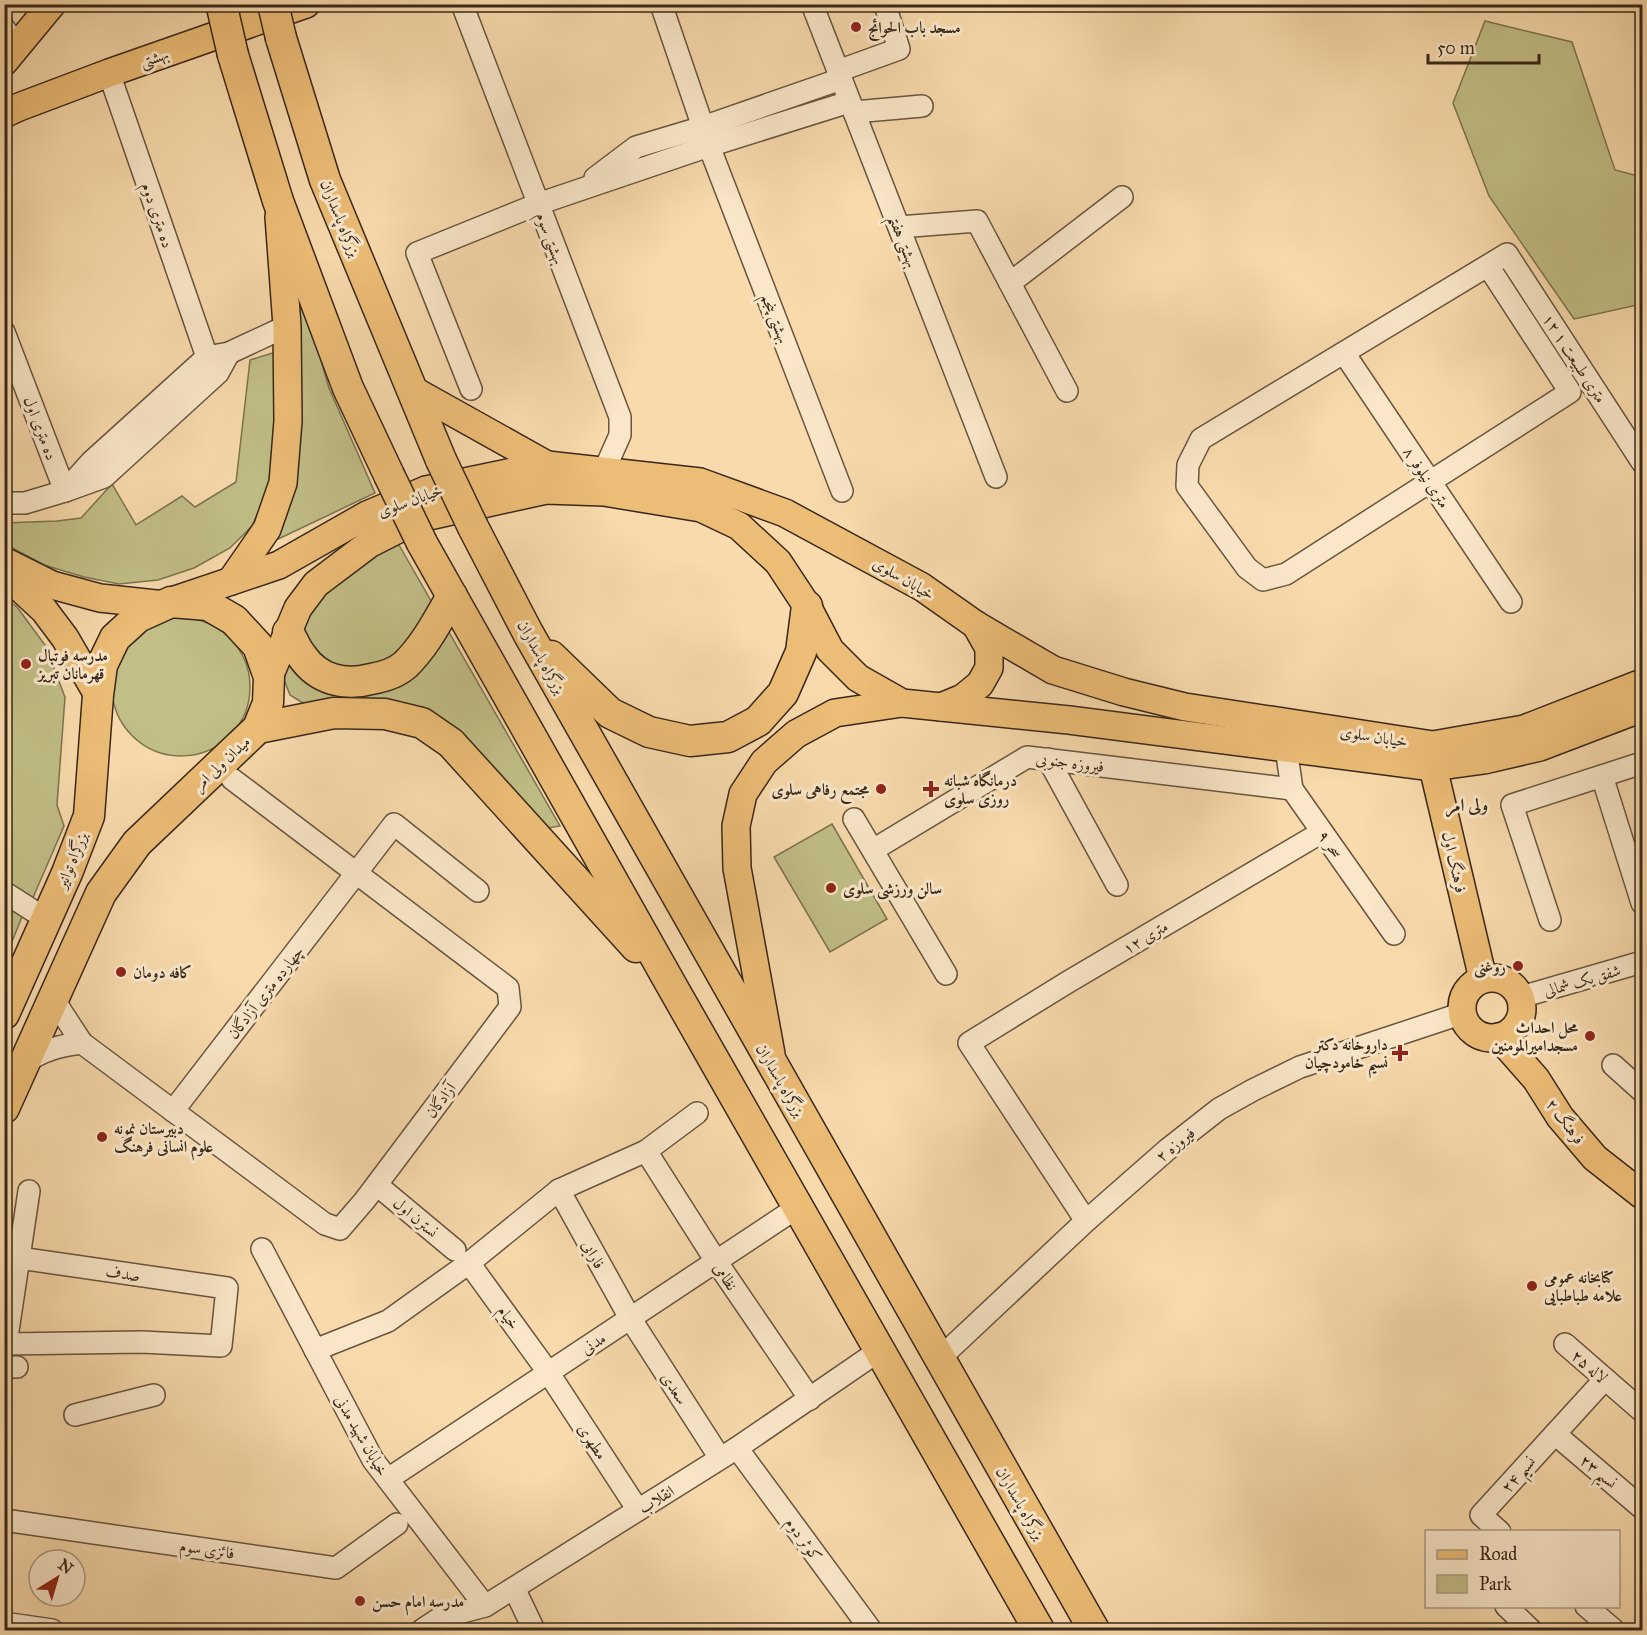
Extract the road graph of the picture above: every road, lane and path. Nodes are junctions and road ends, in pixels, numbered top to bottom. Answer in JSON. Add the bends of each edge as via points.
{"nodes":[{"id":1,"x":52,"y":4,"type":"edge"},
{"id":2,"x":273,"y":4,"type":"edge"},
{"id":3,"x":306,"y":4,"type":"edge"},
{"id":4,"x":462,"y":4,"type":"edge"},
{"id":5,"x":661,"y":4,"type":"edge"},
{"id":6,"x":812,"y":4,"type":"edge"},
{"id":7,"x":887,"y":4,"type":"edge"},
{"id":8,"x":221,"y":6,"type":"edge"},
{"id":9,"x":9,"y":46,"type":"edge"},
{"id":10,"x":109,"y":72,"type":"junction"},
{"id":11,"x":839,"y":75,"type":"junction"},
{"id":12,"x":922,"y":106,"type":"dead end"},
{"id":13,"x":852,"y":107,"type":"junction"},
{"id":14,"x":4,"y":114,"type":"edge"},
{"id":15,"x":706,"y":136,"type":"junction"},
{"id":16,"x":1122,"y":197,"type":"dead end"},
{"id":17,"x":278,"y":201,"type":"junction"},
{"id":18,"x":538,"y":204,"type":"junction"},
{"id":19,"x":899,"y":227,"type":"junction"},
{"id":20,"x":1488,"y":266,"type":"junction"},
{"id":21,"x":1010,"y":283,"type":"junction"},
{"id":22,"x":287,"y":326,"type":"junction"},
{"id":23,"x":4,"y":332,"type":"edge"},
{"id":24,"x":229,"y":353,"type":"junction"},
{"id":25,"x":1344,"y":353,"type":"junction"},
{"id":26,"x":207,"y":357,"type":"junction"},
{"id":27,"x":411,"y":389,"type":"junction"},
{"id":28,"x":471,"y":389,"type":"dead end"},
{"id":29,"x":1067,"y":391,"type":"dead end"},
{"id":30,"x":1642,"y":462,"type":"edge"},
{"id":31,"x":547,"y":465,"type":"junction"},
{"id":32,"x":604,"y":471,"type":"junction"},
{"id":33,"x":996,"y":477,"type":"dead end"},
{"id":34,"x":1430,"y":482,"type":"junction"},
{"id":35,"x":66,"y":491,"type":"junction"},
{"id":36,"x":842,"y":491,"type":"dead end"},
{"id":37,"x":4,"y":503,"type":"edge"},
{"id":38,"x":4,"y":561,"type":"edge"},
{"id":39,"x":4,"y":573,"type":"edge"},
{"id":40,"x":231,"y":582,"type":"junction"},
{"id":41,"x":452,"y":596,"type":"junction"},
{"id":42,"x":1510,"y":602,"type":"dead end"},
{"id":43,"x":168,"y":603,"type":"junction"},
{"id":44,"x":807,"y":606,"type":"junction"},
{"id":45,"x":976,"y":625,"type":"junction"},
{"id":46,"x":288,"y":632,"type":"junction"},
{"id":47,"x":528,"y":633,"type":"junction"},
{"id":48,"x":269,"y":677,"type":"junction"},
{"id":49,"x":1642,"y":682,"type":"edge"},
{"id":50,"x":98,"y":695,"type":"junction"},
{"id":51,"x":902,"y":703,"type":"junction"},
{"id":52,"x":941,"y":707,"type":"junction"},
{"id":53,"x":1642,"y":708,"type":"edge"},
{"id":54,"x":258,"y":728,"type":"junction"},
{"id":55,"x":1286,"y":748,"type":"junction"},
{"id":56,"x":1433,"y":756,"type":"junction"},
{"id":57,"x":1048,"y":759,"type":"junction"},
{"id":58,"x":1642,"y":763,"type":"edge"},
{"id":59,"x":1602,"y":776,"type":"junction"},
{"id":60,"x":232,"y":779,"type":"dead end"},
{"id":61,"x":1292,"y":789,"type":"junction"},
{"id":62,"x":854,"y":819,"type":"dead end"},
{"id":63,"x":1322,"y":832,"type":"junction"},
{"id":64,"x":873,"y":850,"type":"junction"},
{"id":65,"x":67,"y":873,"type":"junction"},
{"id":66,"x":357,"y":873,"type":"junction"},
{"id":67,"x":1118,"y":885,"type":"dead end"},
{"id":68,"x":478,"y":891,"type":"dead end"},
{"id":69,"x":4,"y":892,"type":"edge"},
{"id":70,"x":101,"y":893,"type":"junction"},
{"id":71,"x":1642,"y":903,"type":"edge"},
{"id":72,"x":46,"y":919,"type":"junction"},
{"id":73,"x":1550,"y":920,"type":"dead end"},
{"id":74,"x":1394,"y":934,"type":"dead end"},
{"id":75,"x":1642,"y":962,"type":"edge"},
{"id":76,"x":946,"y":974,"type":"dead end"},
{"id":77,"x":1483,"y":979,"type":"junction"},
{"id":78,"x":673,"y":988,"type":"junction"},
{"id":79,"x":1521,"y":997,"type":"junction"},
{"id":80,"x":54,"y":998,"type":"junction"},
{"id":81,"x":1463,"y":1013,"type":"junction"},
{"id":82,"x":4,"y":1014,"type":"edge"},
{"id":83,"x":1499,"y":1038,"type":"junction"},
{"id":84,"x":82,"y":1043,"type":"junction"},
{"id":85,"x":26,"y":1062,"type":"junction"},
{"id":86,"x":1613,"y":1065,"type":"dead end"},
{"id":87,"x":773,"y":1067,"type":"junction"},
{"id":88,"x":1642,"y":1091,"type":"edge"},
{"id":89,"x":4,"y":1108,"type":"edge"},
{"id":90,"x":173,"y":1111,"type":"junction"},
{"id":91,"x":697,"y":1113,"type":"dead end"},
{"id":92,"x":646,"y":1151,"type":"junction"},
{"id":93,"x":377,"y":1185,"type":"junction"},
{"id":94,"x":559,"y":1190,"type":"junction"},
{"id":95,"x":29,"y":1191,"type":"dead end"},
{"id":96,"x":1642,"y":1195,"type":"edge"},
{"id":97,"x":798,"y":1207,"type":"junction"},
{"id":98,"x":1086,"y":1221,"type":"junction"},
{"id":99,"x":262,"y":1249,"type":"dead end"},
{"id":100,"x":462,"y":1256,"type":"junction"},
{"id":101,"x":19,"y":1258,"type":"junction"},
{"id":102,"x":716,"y":1261,"type":"junction"},
{"id":103,"x":630,"y":1318,"type":"junction"},
{"id":104,"x":1565,"y":1344,"type":"dead end"},
{"id":105,"x":5,"y":1345,"type":"edge"},
{"id":106,"x":315,"y":1350,"type":"junction"},
{"id":107,"x":880,"y":1350,"type":"junction"},
{"id":108,"x":939,"y":1359,"type":"junction"},
{"id":109,"x":548,"y":1372,"type":"junction"},
{"id":110,"x":1605,"y":1379,"type":"junction"},
{"id":111,"x":154,"y":1395,"type":"dead end"},
{"id":112,"x":810,"y":1398,"type":"junction"},
{"id":113,"x":1642,"y":1411,"type":"edge"},
{"id":114,"x":75,"y":1415,"type":"dead end"},
{"id":115,"x":1555,"y":1434,"type":"junction"},
{"id":116,"x":729,"y":1453,"type":"junction"},
{"id":117,"x":388,"y":1479,"type":"junction"},
{"id":118,"x":1642,"y":1508,"type":"edge"},
{"id":119,"x":638,"y":1510,"type":"junction"},
{"id":120,"x":4,"y":1520,"type":"edge"},
{"id":121,"x":397,"y":1524,"type":"dead end"},
{"id":122,"x":1498,"y":1530,"type":"edge"},
{"id":123,"x":514,"y":1588,"type":"junction"},
{"id":124,"x":486,"y":1606,"type":"junction"},
{"id":125,"x":1508,"y":1608,"type":"edge"},
{"id":126,"x":1588,"y":1608,"type":"edge"},
{"id":127,"x":4,"y":1623,"type":"edge"},
{"id":128,"x":52,"y":1630,"type":"edge"},
{"id":129,"x":422,"y":1630,"type":"edge"},
{"id":130,"x":534,"y":1630,"type":"edge"},
{"id":131,"x":871,"y":1630,"type":"edge"},
{"id":132,"x":1039,"y":1630,"type":"edge"},
{"id":133,"x":1094,"y":1630,"type":"edge"},
{"id":134,"x":1531,"y":1630,"type":"edge"},
{"id":135,"x":1614,"y":1630,"type":"edge"}],
"edges":[{"from":1,"to":9,"type":"main road"},
{"from":2,"to":27,"type":"highway","name":"بزرگراه پاسداران","bridge":true,"via":[[325,180]]},
{"from":3,"to":10,"type":"main road","name":"بهشتی"},
{"from":4,"to":18,"type":"street","name":"بهشتی سوم"},
{"from":5,"to":15,"type":"street","name":"بهشتی پنجم"},
{"from":6,"to":11,"type":"street","name":"بهشتی هفتم"},
{"from":7,"to":11,"type":"street","via":[[899,49]]},
{"from":8,"to":17,"type":"highway","bridge":true},
{"from":10,"to":14,"type":"main road","name":"بهشتی"},
{"from":10,"to":26,"type":"street","name":"ده متری دوم"},
{"from":11,"to":13,"type":"street","name":"بهشتی هفتم"},
{"from":11,"to":15,"type":"street"},
{"from":12,"to":13,"type":"street"},
{"from":13,"to":15,"type":"street"},
{"from":13,"to":19,"type":"street","name":"بهشتی هفتم"},
{"from":15,"to":18,"type":"street"},
{"from":15,"to":36,"type":"street","name":"بهشتی پنجم"},
{"from":16,"to":21,"type":"street"},
{"from":17,"to":22,"type":"main road"},
{"from":17,"to":41,"type":"highway","bridge":true,"via":[[348,388],[422,543]]},
{"from":18,"to":28,"type":"street","via":[[417,253]]},
{"from":18,"to":32,"type":"street","name":"بهشتی سوم","via":[[620,417],[620,435]]},
{"from":19,"to":21,"type":"street","via":[[977,221]]},
{"from":19,"to":33,"type":"street","name":"بهشتی هفتم"},
{"from":20,"to":25,"type":"street"},
{"from":20,"to":30,"type":"street","name":"۱۲ متری طبیعت ۱","via":[[1507,254]]},
{"from":20,"to":34,"type":"street","name":"۱۲ متری طبیعت ۱","via":[[1570,392]]},
{"from":21,"to":29,"type":"street"},
{"from":22,"to":24,"type":"street"},
{"from":22,"to":40,"type":"main road","via":[[288,421],[283,483],[267,529]]},
{"from":23,"to":35,"type":"street","name":"ده متری اول"},
{"from":24,"to":26,"type":"street"},
{"from":24,"to":35,"type":"street","via":[[218,373],[105,477]]},
{"from":25,"to":34,"type":"street","name":"۸ متری نیلوفر"},
{"from":25,"to":34,"type":"street","via":[[1201,439],[1188,465],[1187,486],[1247,568],[1263,580],[1286,574]]},
{"from":26,"to":35,"type":"street","via":[[91,462]]},
{"from":27,"to":31,"type":"main road"},
{"from":27,"to":47,"type":"highway","name":"بزرگراه پاسداران","bridge":true,"via":[[473,527]]},
{"from":31,"to":32,"type":"main road","name":"خیابان سلوی"},
{"from":31,"to":40,"type":"main road","name":"خیابان سلوی","via":[[426,490],[367,515],[279,565]]},
{"from":32,"to":45,"type":"main road","name":"خیابان سلوی","via":[[700,482],[785,513],[922,587]]},
{"from":34,"to":42,"type":"street","name":"۸ متری نیلوفر"},
{"from":35,"to":37,"type":"street","via":[[25,503]]},
{"from":38,"to":43,"type":"main road","via":[[52,585],[100,598]]},
{"from":39,"to":50,"type":"main road","via":[[44,610]]},
{"from":40,"to":43,"type":"main road","name":"خیابان سلوی"},
{"from":41,"to":46,"type":"highway","via":[[422,645],[403,666],[370,680],[350,683],[330,679],[302,657]]},
{"from":41,"to":78,"type":"highway"},
{"from":43,"to":48,"type":"highway","name":"میدان ولى امر","via":[[208,605],[234,620],[258,646]]},
{"from":43,"to":50,"type":"highway","name":"میدان ولى امر","via":[[138,616],[115,638],[102,665]]},
{"from":44,"to":46,"type":"main road","name":"خیابان سلوی","via":[[778,561],[739,526],[701,508],[604,492],[546,490],[420,518],[369,544],[316,584],[298,608]]},
{"from":44,"to":47,"type":"highway","via":[[801,652],[783,693],[758,721],[728,737],[690,741],[649,732],[610,713]]},
{"from":44,"to":51,"type":"main road","name":"خیابان سلوی","via":[[830,650],[858,678]]},
{"from":45,"to":52,"type":"main road","via":[[988,648],[989,668],[972,691]]},
{"from":45,"to":56,"type":"main road","name":"خیابان سلوی","via":[[1053,670],[1124,692]]},
{"from":46,"to":48,"type":"main road","name":"خیابان سلوی"},
{"from":47,"to":87,"type":"highway","name":"بزرگراه پاسداران"},
{"from":48,"to":54,"type":"highway","name":"میدان ولى امر","via":[[268,703]]},
{"from":49,"to":56,"type":"main road","name":"خیابان سلوی","via":[[1524,729]]},
{"from":50,"to":65,"type":"highway","name":"بزرگراه توانیر","via":[[89,816]]},
{"from":51,"to":52,"type":"main road","name":"خیابان سلوی"},
{"from":51,"to":87,"type":"main road","via":[[835,713],[796,734],[764,762],[743,794],[736,826],[737,868]]},
{"from":52,"to":55,"type":"main road","name":"خیابان سلوی"},
{"from":53,"to":56,"type":"main road","name":"خیابان سلوی","via":[[1540,747],[1484,760]]},
{"from":54,"to":70,"type":"highway","name":"میدان ولى امر","via":[[137,843]]},
{"from":54,"to":78,"type":"highway","via":[[334,713],[385,714],[422,723],[451,743]]},
{"from":55,"to":56,"type":"main road","name":"خیابان سلوی"},
{"from":55,"to":61,"type":"street","name":"سحر ۹"},
{"from":56,"to":77,"type":"main road","name":"فرهنگ اول"},
{"from":57,"to":61,"type":"street","name":"فیروزه جنوبی"},
{"from":57,"to":64,"type":"street","name":"فیروزه جنوبی","via":[[1027,757]]},
{"from":57,"to":67,"type":"street"},
{"from":58,"to":59,"type":"street"},
{"from":59,"to":71,"type":"street"},
{"from":59,"to":73,"type":"street","via":[[1512,805]]},
{"from":60,"to":66,"type":"street","name":"آزادگان"},
{"from":61,"to":63,"type":"street","name":"سحر ۹"},
{"from":62,"to":64,"type":"street"},
{"from":63,"to":74,"type":"street","name":"سحر ۹"},
{"from":63,"to":98,"type":"street","name":"۱۲ متری","via":[[969,1043]]},
{"from":64,"to":76,"type":"street"},
{"from":65,"to":70,"type":"highway","via":[[69,882],[83,894]]},
{"from":65,"to":72,"type":"highway","name":"بزرگراه توانیر"},
{"from":66,"to":68,"type":"street","name":"چهارده متری آزادگان","via":[[394,824]]},
{"from":66,"to":90,"type":"street","name":"چهارده متری آزادگان"},
{"from":66,"to":93,"type":"street","name":"آزادگان","via":[[508,988],[510,1007]]},
{"from":69,"to":72,"type":"street"},
{"from":70,"to":80,"type":"highway"},
{"from":72,"to":82,"type":"highway","name":"بزرگراه توانیر"},
{"from":75,"to":79,"type":"street","name":"شفق یک شمالی"},
{"from":77,"to":79,"type":"main road","via":[[1492,977],[1510,983]]},
{"from":77,"to":81,"type":"main road","via":[[1468,989]]},
{"from":78,"to":97,"type":"highway"},
{"from":79,"to":83,"type":"main road","via":[[1521,1018],[1509,1034]]},
{"from":80,"to":84,"type":"street","name":"آزادگان"},
{"from":80,"to":85,"type":"highway"},
{"from":81,"to":83,"type":"main road","via":[[1473,1031]]},
{"from":81,"to":98,"type":"street","name":"فیروزه ٢","via":[[1300,1067],[1253,1090],[1220,1109],[1168,1149]]},
{"from":83,"to":96,"type":"main road","name":"فرهنگ ۲","via":[[1536,1079],[1560,1117],[1595,1158]]},
{"from":84,"to":85,"type":"street","via":[[39,1053]]},
{"from":84,"to":90,"type":"street","name":"آزادگان"},
{"from":85,"to":89,"type":"highway"},
{"from":86,"to":88,"type":"street"},
{"from":87,"to":108,"type":"highway","name":"بزرگراه پاسداران"},
{"from":90,"to":93,"type":"street","name":"آزادگان","via":[[332,1227],[340,1229]]},
{"from":91,"to":92,"type":"street"},
{"from":92,"to":94,"type":"street"},
{"from":92,"to":102,"type":"street","name":"نظامی"},
{"from":93,"to":100,"type":"street","name":"نسترن اول"},
{"from":94,"to":100,"type":"street"},
{"from":94,"to":103,"type":"street","name":"فارابی"},
{"from":95,"to":101,"type":"street"},
{"from":97,"to":102,"type":"street","name":"مدنی"},
{"from":97,"to":107,"type":"highway"},
{"from":98,"to":108,"type":"street","name":"فیروزه ٢"},
{"from":99,"to":106,"type":"street","name":"خیابان شهید مدنی"},
{"from":100,"to":106,"type":"street","via":[[388,1321]]},
{"from":100,"to":109,"type":"street","name":"خیام"},
{"from":101,"to":105,"type":"street"},
{"from":101,"to":105,"type":"street","name":"صدف","via":[[227,1288],[221,1346],[142,1342]]},
{"from":102,"to":103,"type":"street","name":"مدنی"},
{"from":102,"to":112,"type":"street","name":"نظامی"},
{"from":103,"to":109,"type":"street","name":"مدنی"},
{"from":103,"to":116,"type":"street","name":"سعدی"},
{"from":104,"to":110,"type":"street","name":"لاله ۲۵"},
{"from":106,"to":117,"type":"street","name":"خیابان شهید مدنی","via":[[373,1460]]},
{"from":107,"to":112,"type":"street","name":"انقلاب"},
{"from":107,"to":132,"type":"highway"},
{"from":108,"to":133,"type":"highway","name":"بزرگراه پاسداران"},
{"from":109,"to":117,"type":"street","name":"مدنی"},
{"from":109,"to":119,"type":"street","name":"مطهری"},
{"from":110,"to":113,"type":"street","name":"لاله ۲۵"},
{"from":110,"to":115,"type":"street","name":"نسیم ۲۴"},
{"from":111,"to":114,"type":"street"},
{"from":112,"to":116,"type":"street","name":"انقلاب"},
{"from":115,"to":118,"type":"street","name":"نسیم ۲۳"},
{"from":115,"to":122,"type":"street","name":"نسیم ۲۴","via":[[1481,1515]]},
{"from":116,"to":119,"type":"street","name":"انقلاب"},
{"from":116,"to":131,"type":"street","name":"کوثر دوم"},
{"from":117,"to":124,"type":"street","name":"خیابان شهید مدنی"},
{"from":119,"to":123,"type":"street","name":"انقلاب"},
{"from":120,"to":121,"type":"street","name":"فائزی سوم","via":[[336,1568]]},
{"from":123,"to":124,"type":"street","name":"انقلاب"},
{"from":123,"to":130,"type":"street"},
{"from":124,"to":129,"type":"street","name":"انقلاب","via":[[440,1618]]},
{"from":125,"to":134,"type":"street"},
{"from":126,"to":135,"type":"street"},
{"from":127,"to":128,"type":"street"}]}
